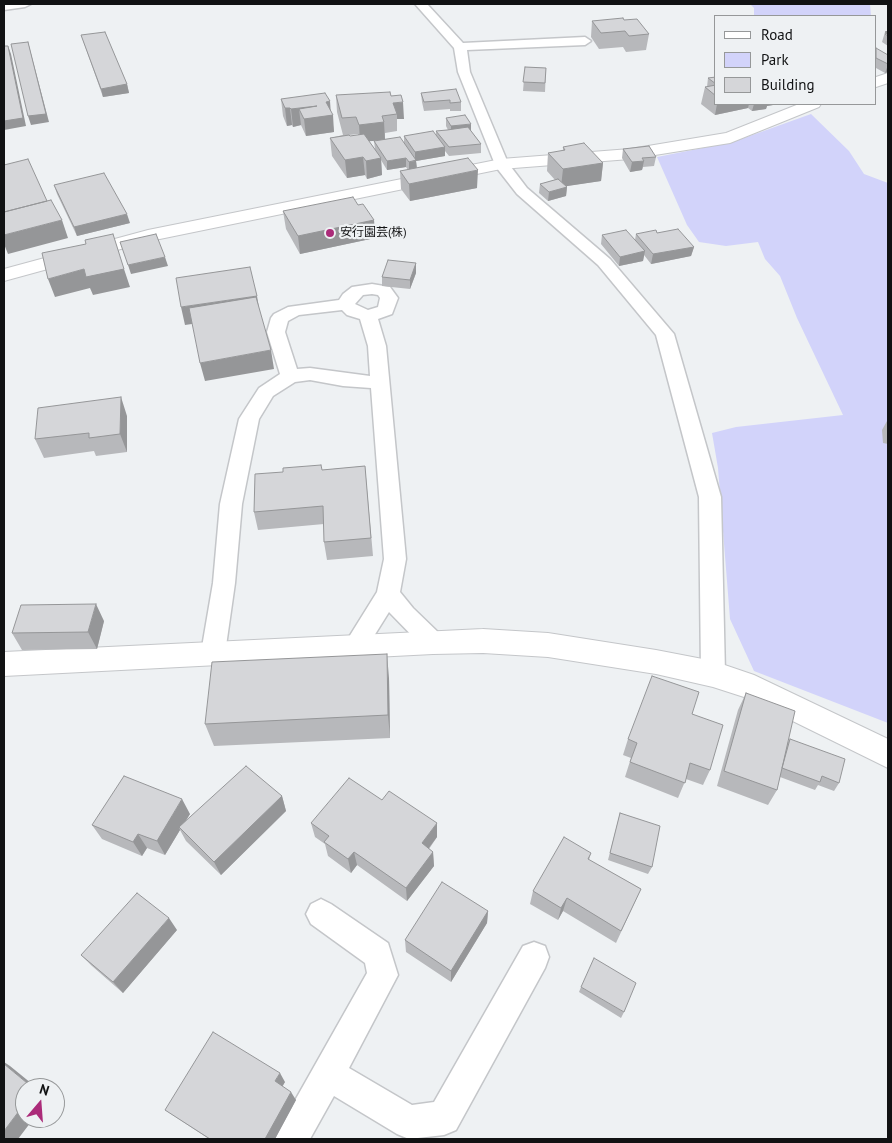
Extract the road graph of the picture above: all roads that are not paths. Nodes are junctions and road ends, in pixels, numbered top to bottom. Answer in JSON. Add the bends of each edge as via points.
{"nodes":[{"id":1,"x":25,"y":4,"type":"edge"},
{"id":2,"x":421,"y":4,"type":"edge"},
{"id":3,"x":4,"y":7,"type":"edge"},
{"id":4,"x":585,"y":41,"type":"dead end"},
{"id":5,"x":460,"y":47,"type":"junction"},
{"id":6,"x":806,"y":105,"type":"edge"},
{"id":7,"x":791,"y":107,"type":"edge"},
{"id":8,"x":501,"y":164,"type":"junction"},
{"id":9,"x":4,"y":275,"type":"edge"},
{"id":10,"x":346,"y":305,"type":"junction"},
{"id":11,"x":368,"y":316,"type":"junction"},
{"id":12,"x":290,"y":376,"type":"junction"},
{"id":13,"x":380,"y":383,"type":"junction"},
{"id":14,"x":388,"y":594,"type":"junction"},
{"id":15,"x":433,"y":642,"type":"junction"},
{"id":16,"x":356,"y":645,"type":"junction"},
{"id":17,"x":213,"y":654,"type":"junction"},
{"id":18,"x":4,"y":664,"type":"edge"},
{"id":19,"x":713,"y":674,"type":"junction"},
{"id":20,"x":888,"y":754,"type":"edge"},
{"id":21,"x":321,"y":914,"type":"dead end"},
{"id":22,"x":534,"y":956,"type":"dead end"},
{"id":23,"x":328,"y":1074,"type":"junction"},
{"id":24,"x":292,"y":1139,"type":"edge"}],
"edges":[{"from":1,"to":3,"type":"lane"},
{"from":2,"to":5,"type":"lane"},
{"from":4,"to":5,"type":"lane"},
{"from":5,"to":8,"type":"lane","via":[[464,72]]},
{"from":6,"to":7,"type":"street"},
{"from":7,"to":8,"type":"street","via":[[730,138],[630,154]]},
{"from":8,"to":9,"type":"street","via":[[148,236]]},
{"from":8,"to":19,"type":"lane","via":[[522,192],[604,262],[665,334],[710,497]]},
{"from":10,"to":11,"type":"lane"},
{"from":10,"to":11,"type":"lane","via":[[358,291],[384,291],[389,298],[386,310]]},
{"from":10,"to":12,"type":"lane","via":[[294,311],[280,318],[276,332]]},
{"from":11,"to":13,"type":"lane","via":[[377,346]]},
{"from":12,"to":13,"type":"lane","via":[[310,374]]},
{"from":12,"to":17,"type":"lane","via":[[266,392],[249,419],[230,504],[224,582]]},
{"from":13,"to":14,"type":"lane","via":[[395,559]]},
{"from":14,"to":15,"type":"lane"},
{"from":14,"to":16,"type":"lane"},
{"from":15,"to":16,"type":"street"},
{"from":15,"to":19,"type":"street","via":[[548,645]]},
{"from":16,"to":17,"type":"street"},
{"from":17,"to":18,"type":"street"},
{"from":19,"to":20,"type":"street","via":[[754,688]]},
{"from":21,"to":23,"type":"lane","via":[[377,954],[383,975]]},
{"from":22,"to":23,"type":"lane","via":[[444,1118],[408,1122]]},
{"from":23,"to":24,"type":"lane"}]}
